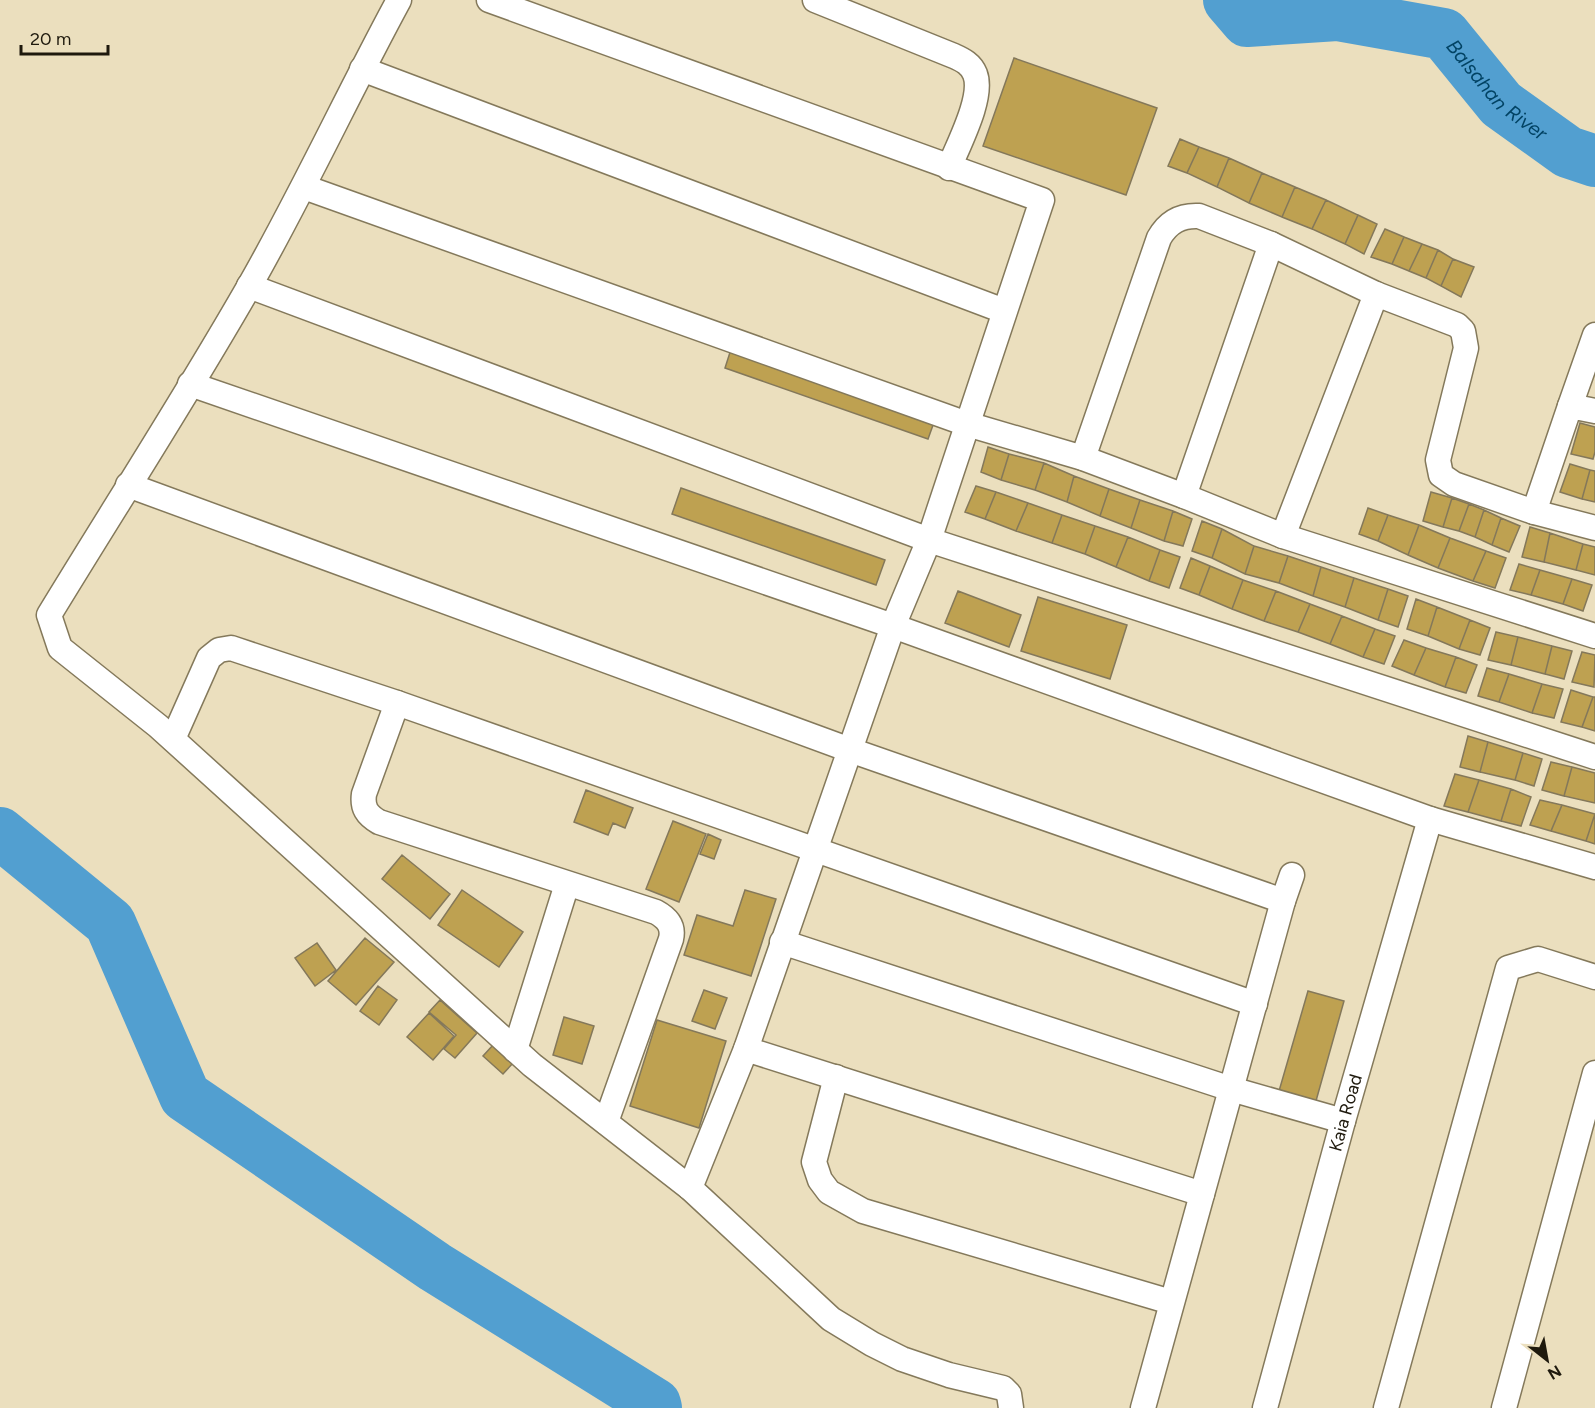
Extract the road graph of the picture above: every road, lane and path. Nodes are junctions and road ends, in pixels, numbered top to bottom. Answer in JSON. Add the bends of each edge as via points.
{"nodes":[{"id":1,"x":399,"y":0,"type":"edge"},
{"id":2,"x":489,"y":0,"type":"edge"},
{"id":3,"x":815,"y":0,"type":"edge"},
{"id":4,"x":362,"y":69,"type":"junction"},
{"id":5,"x":949,"y":168,"type":"junction"},
{"id":6,"x":304,"y":187,"type":"junction"},
{"id":7,"x":1270,"y":244,"type":"junction"},
{"id":8,"x":249,"y":286,"type":"junction"},
{"id":9,"x":1376,"y":294,"type":"junction"},
{"id":10,"x":1004,"y":310,"type":"junction"},
{"id":11,"x":1595,"y":335,"type":"edge"},
{"id":12,"x":190,"y":384,"type":"junction"},
{"id":13,"x":1570,"y":406,"type":"junction"},
{"id":14,"x":1595,"y":411,"type":"edge"},
{"id":15,"x":966,"y":424,"type":"junction"},
{"id":16,"x":1083,"y":458,"type":"junction"},
{"id":17,"x":128,"y":485,"type":"junction"},
{"id":18,"x":1184,"y":496,"type":"junction"},
{"id":19,"x":1534,"y":512,"type":"junction"},
{"id":20,"x":1595,"y":528,"type":"edge"},
{"id":21,"x":1283,"y":536,"type":"junction"},
{"id":22,"x":929,"y":540,"type":"junction"},
{"id":23,"x":893,"y":626,"type":"junction"},
{"id":24,"x":1595,"y":636,"type":"edge"},
{"id":25,"x":397,"y":703,"type":"junction"},
{"id":26,"x":173,"y":739,"type":"junction"},
{"id":27,"x":850,"y":750,"type":"junction"},
{"id":28,"x":1595,"y":757,"type":"edge"},
{"id":29,"x":1430,"y":819,"type":"junction"},
{"id":30,"x":814,"y":850,"type":"junction"},
{"id":31,"x":1595,"y":867,"type":"edge"},
{"id":32,"x":1292,"y":875,"type":"dead end"},
{"id":33,"x":567,"y":884,"type":"junction"},
{"id":34,"x":1283,"y":901,"type":"junction"},
{"id":35,"x":782,"y":942,"type":"junction"},
{"id":36,"x":1595,"y":976,"type":"edge"},
{"id":37,"x":1255,"y":1005,"type":"junction"},
{"id":38,"x":746,"y":1049,"type":"junction"},
{"id":39,"x":515,"y":1050,"type":"junction"},
{"id":40,"x":1595,"y":1073,"type":"edge"},
{"id":41,"x":836,"y":1077,"type":"junction"},
{"id":42,"x":1231,"y":1089,"type":"junction"},
{"id":43,"x":1343,"y":1121,"type":"junction"},
{"id":44,"x":606,"y":1122,"type":"junction"},
{"id":45,"x":690,"y":1188,"type":"junction"},
{"id":46,"x":1202,"y":1194,"type":"junction"},
{"id":47,"x":1171,"y":1302,"type":"junction"},
{"id":48,"x":1011,"y":1408,"type":"edge"},
{"id":49,"x":1143,"y":1408,"type":"edge"},
{"id":50,"x":1265,"y":1408,"type":"edge"},
{"id":51,"x":1386,"y":1408,"type":"edge"},
{"id":52,"x":1504,"y":1408,"type":"edge"}],
"edges":[{"from":1,"to":4,"type":"street"},
{"from":2,"to":5,"type":"street"},
{"from":3,"to":5,"type":"street","via":[[969,65],[976,78],[975,99]]},
{"from":4,"to":6,"type":"street"},
{"from":4,"to":10,"type":"street"},
{"from":5,"to":10,"type":"street","via":[[1042,200]]},
{"from":6,"to":8,"type":"street"},
{"from":6,"to":15,"type":"street"},
{"from":7,"to":9,"type":"street"},
{"from":7,"to":16,"type":"street","via":[[1199,216],[1174,220],[1163,231]]},
{"from":7,"to":18,"type":"street"},
{"from":8,"to":12,"type":"street"},
{"from":8,"to":22,"type":"street"},
{"from":9,"to":19,"type":"street","via":[[1463,331],[1466,348],[1438,460],[1441,475],[1454,484]]},
{"from":9,"to":21,"type":"street"},
{"from":10,"to":15,"type":"street"},
{"from":11,"to":13,"type":"street"},
{"from":12,"to":17,"type":"street"},
{"from":12,"to":23,"type":"street"},
{"from":13,"to":14,"type":"street"},
{"from":13,"to":19,"type":"street"},
{"from":15,"to":16,"type":"street"},
{"from":15,"to":22,"type":"street"},
{"from":16,"to":18,"type":"street"},
{"from":17,"to":26,"type":"street","via":[[49,615],[60,648]]},
{"from":17,"to":27,"type":"street"},
{"from":18,"to":21,"type":"street"},
{"from":19,"to":20,"type":"street"},
{"from":21,"to":24,"type":"street"},
{"from":22,"to":23,"type":"street"},
{"from":22,"to":28,"type":"street"},
{"from":23,"to":27,"type":"street"},
{"from":23,"to":29,"type":"street"},
{"from":25,"to":26,"type":"street","via":[[225,648],[209,658]]},
{"from":25,"to":30,"type":"street"},
{"from":25,"to":33,"type":"street","via":[[364,794],[368,814],[379,822]]},
{"from":26,"to":39,"type":"street"},
{"from":27,"to":30,"type":"street"},
{"from":27,"to":34,"type":"street"},
{"from":29,"to":31,"type":"street"},
{"from":29,"to":43,"type":"street","name":"Kaia Road"},
{"from":30,"to":35,"type":"street"},
{"from":30,"to":37,"type":"street"},
{"from":32,"to":34,"type":"street"},
{"from":33,"to":39,"type":"street"},
{"from":33,"to":44,"type":"street","via":[[656,912],[669,922],[672,930]]},
{"from":34,"to":37,"type":"street"},
{"from":35,"to":38,"type":"street"},
{"from":35,"to":42,"type":"street"},
{"from":36,"to":51,"type":"street","via":[[1538,959],[1508,968]]},
{"from":37,"to":42,"type":"street"},
{"from":38,"to":41,"type":"street"},
{"from":38,"to":45,"type":"street"},
{"from":39,"to":44,"type":"street"},
{"from":40,"to":52,"type":"street"},
{"from":41,"to":46,"type":"street"},
{"from":41,"to":47,"type":"street","via":[[814,1162],[829,1192],[863,1211]]},
{"from":42,"to":43,"type":"street"},
{"from":42,"to":46,"type":"street"},
{"from":43,"to":50,"type":"street","name":"Kaia Road"},
{"from":44,"to":45,"type":"street"},
{"from":45,"to":48,"type":"street","via":[[831,1319],[902,1359],[1003,1388],[1009,1394]]},
{"from":46,"to":47,"type":"street"},
{"from":47,"to":49,"type":"street"}]}
